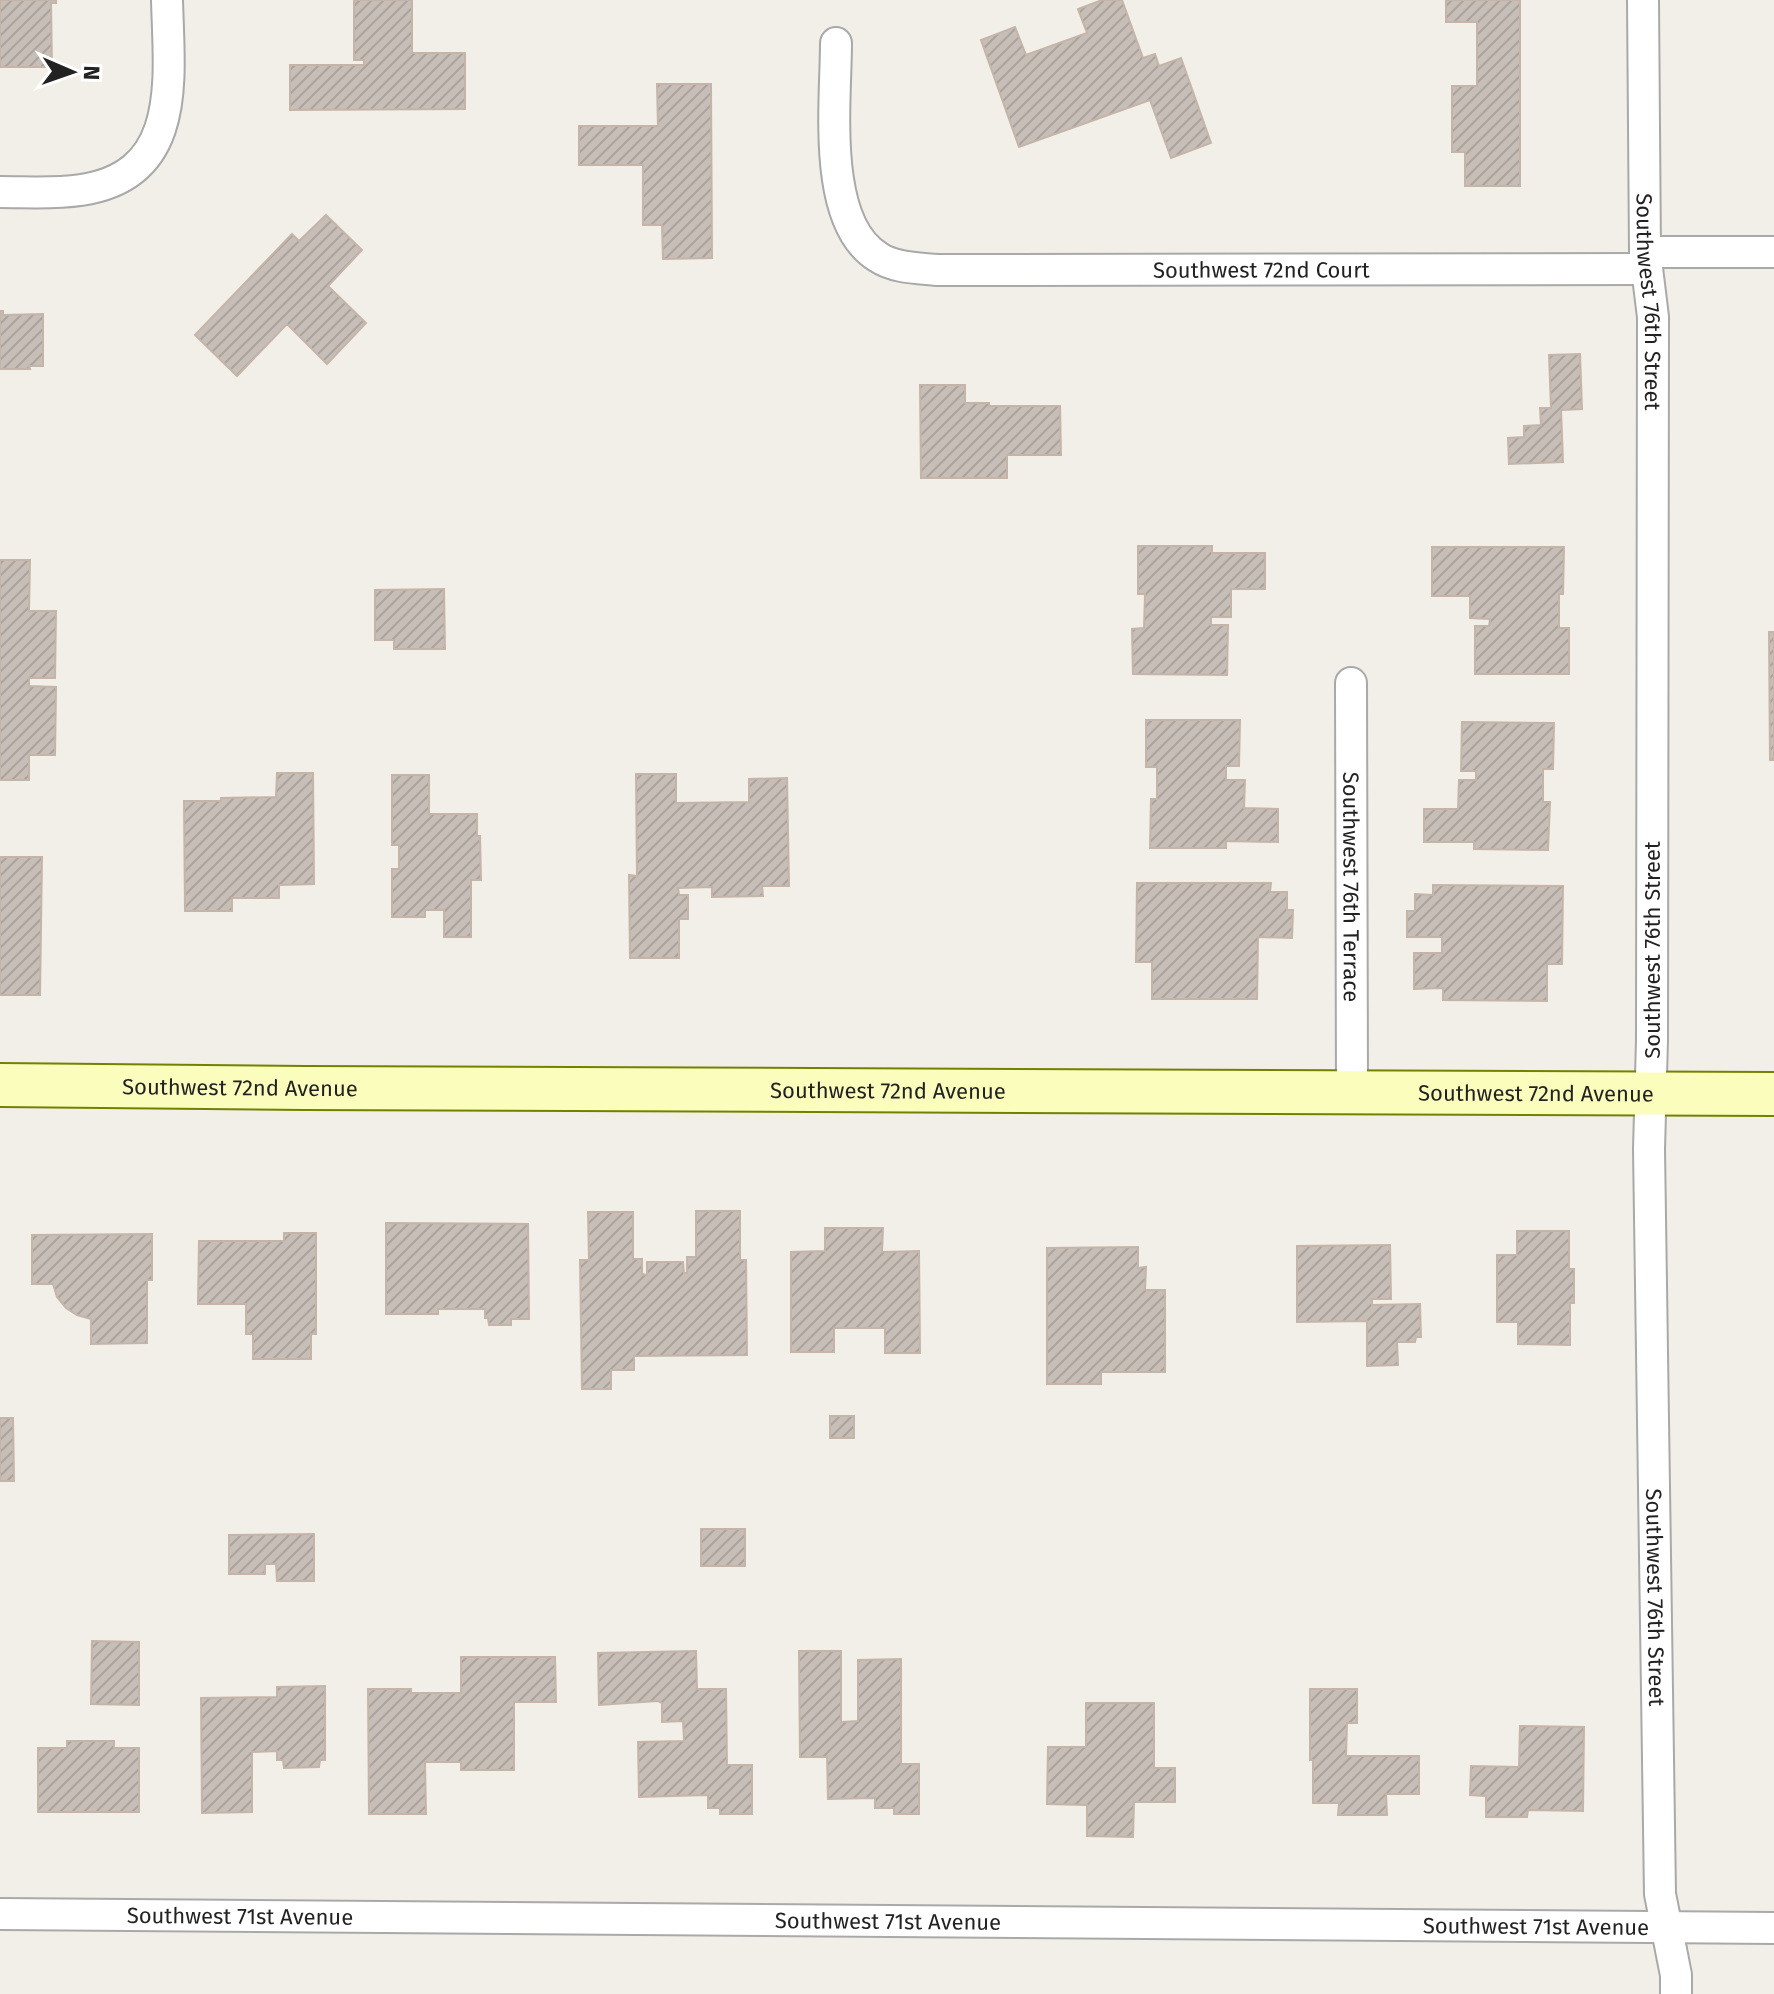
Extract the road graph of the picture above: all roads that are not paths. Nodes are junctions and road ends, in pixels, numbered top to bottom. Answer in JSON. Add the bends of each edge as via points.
{"nodes":[{"id":1,"x":167,"y":0,"type":"edge"},
{"id":2,"x":1643,"y":0,"type":"edge"},
{"id":3,"x":836,"y":43,"type":"dead end"},
{"id":4,"x":0,"y":192,"type":"edge"},
{"id":5,"x":1774,"y":252,"type":"edge"},
{"id":6,"x":1646,"y":261,"type":"junction"},
{"id":7,"x":1351,"y":683,"type":"dead end"},
{"id":8,"x":0,"y":1085,"type":"edge"},
{"id":9,"x":1352,"y":1091,"type":"junction"},
{"id":10,"x":1651,"y":1093,"type":"junction"},
{"id":11,"x":1774,"y":1094,"type":"edge"},
{"id":12,"x":0,"y":1914,"type":"edge"},
{"id":13,"x":1665,"y":1927,"type":"junction"},
{"id":14,"x":1774,"y":1928,"type":"edge"},
{"id":15,"x":1676,"y":1994,"type":"edge"}],
"edges":[{"from":1,"to":4,"type":"street","via":[[166,101],[150,153],[129,173],[103,185],[64,192]]},
{"from":2,"to":6,"type":"street","name":"Southwest 76th Street"},
{"from":3,"to":6,"type":"street","name":"Southwest 72nd Court","via":[[839,190],[851,228],[878,258],[907,267]]},
{"from":5,"to":6,"type":"street","name":"Southwest 72nd Court"},
{"from":6,"to":10,"type":"street","name":"Southwest 76th Street","via":[[1653,317]]},
{"from":7,"to":9,"type":"street","name":"Southwest 76th Terrace"},
{"from":8,"to":9,"type":"street","name":"Southwest 72nd Avenue"},
{"from":9,"to":10,"type":"street","name":"Southwest 72nd Avenue"},
{"from":10,"to":11,"type":"street","name":"Southwest 72nd Avenue"},
{"from":10,"to":13,"type":"street","name":"Southwest 76th Street","via":[[1659,1862]]},
{"from":12,"to":13,"type":"street","name":"Southwest 71st Avenue"},
{"from":13,"to":14,"type":"street","name":"Southwest 71st Avenue"},
{"from":13,"to":15,"type":"street","name":"Southwest 76th Street"}]}
